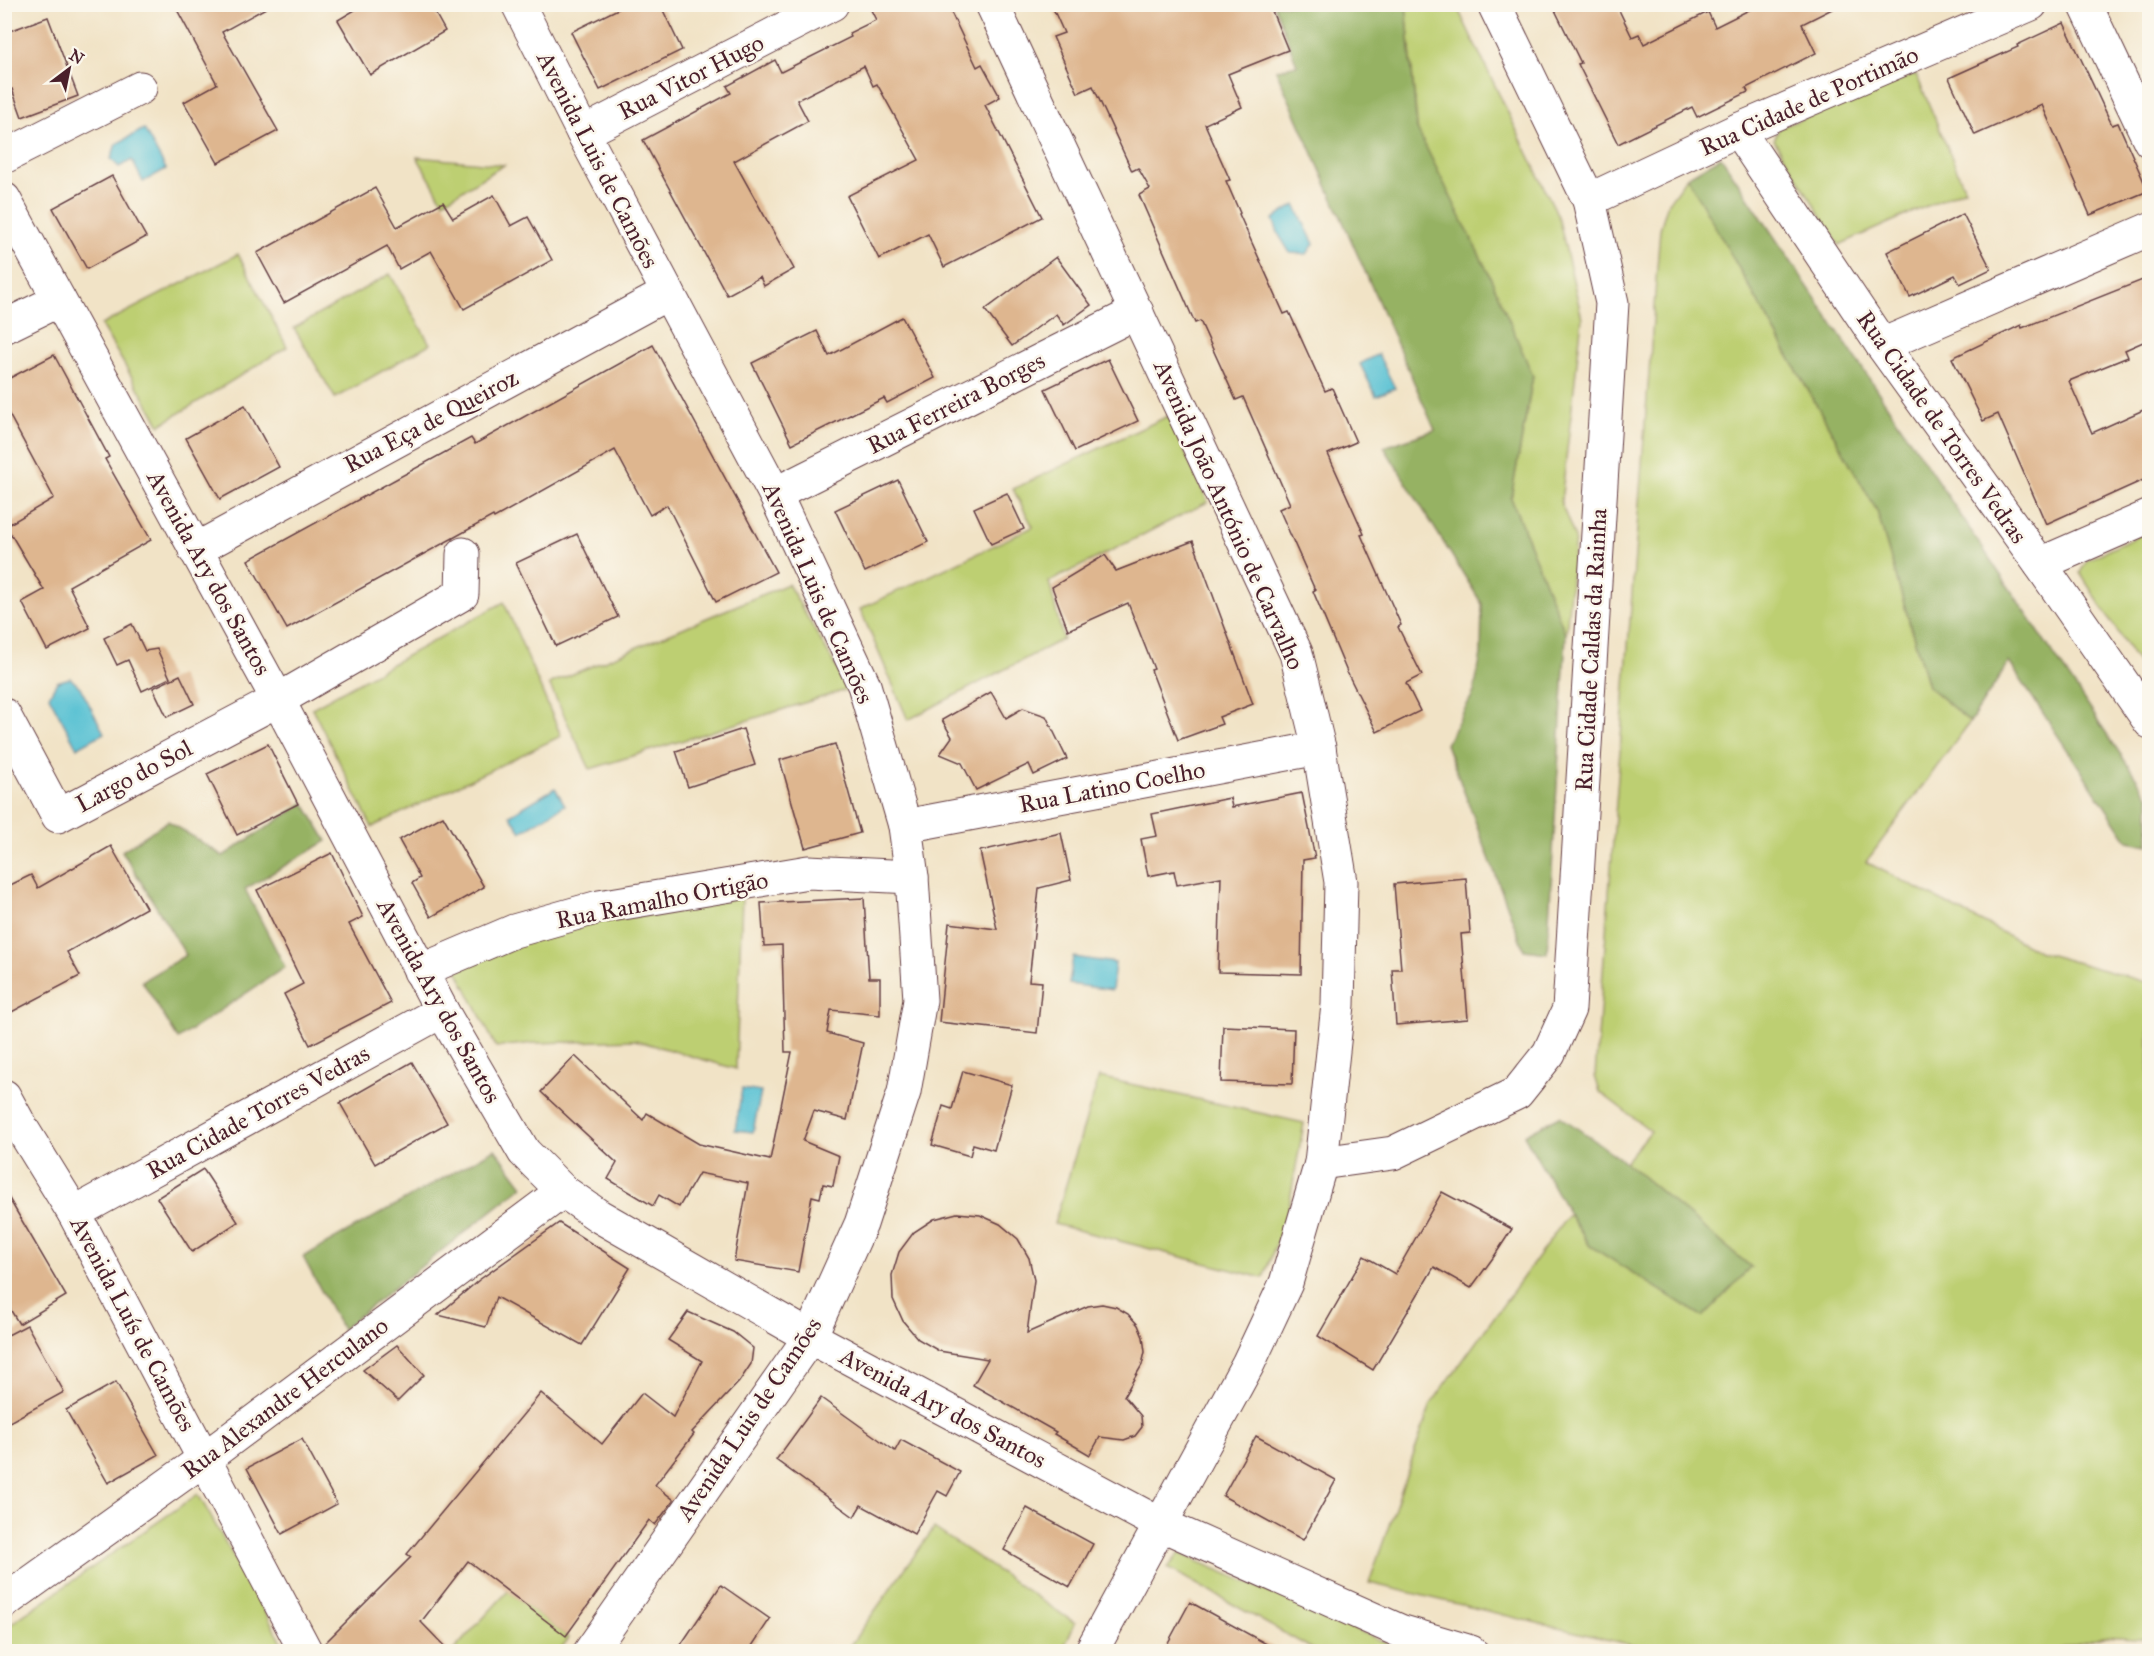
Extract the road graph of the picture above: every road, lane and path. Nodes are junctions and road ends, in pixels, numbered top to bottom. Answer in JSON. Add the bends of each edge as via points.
{"nodes":[{"id":1,"x":518,"y":4,"type":"edge"},
{"id":2,"x":832,"y":4,"type":"edge"},
{"id":3,"x":992,"y":4,"type":"edge"},
{"id":4,"x":1494,"y":4,"type":"edge"},
{"id":5,"x":2031,"y":4,"type":"edge"},
{"id":6,"x":2085,"y":4,"type":"edge"},
{"id":7,"x":140,"y":88,"type":"dead end"},
{"id":8,"x":1738,"y":130,"type":"junction"},
{"id":9,"x":583,"y":133,"type":"junction"},
{"id":10,"x":2150,"y":141,"type":"edge"},
{"id":11,"x":4,"y":157,"type":"edge"},
{"id":12,"x":4,"y":200,"type":"edge"},
{"id":13,"x":1589,"y":200,"type":"junction"},
{"id":14,"x":2150,"y":229,"type":"edge"},
{"id":15,"x":668,"y":293,"type":"junction"},
{"id":16,"x":59,"y":300,"type":"junction"},
{"id":17,"x":1137,"y":312,"type":"junction"},
{"id":18,"x":4,"y":327,"type":"edge"},
{"id":19,"x":1882,"y":345,"type":"junction"},
{"id":20,"x":776,"y":494,"type":"junction"},
{"id":21,"x":2150,"y":516,"type":"edge"},
{"id":22,"x":195,"y":550,"type":"junction"},
{"id":23,"x":463,"y":554,"type":"dead end"},
{"id":24,"x":2040,"y":564,"type":"junction"},
{"id":25,"x":278,"y":700,"type":"junction"},
{"id":26,"x":4,"y":715,"type":"edge"},
{"id":27,"x":2150,"y":722,"type":"edge"},
{"id":28,"x":1319,"y":748,"type":"junction"},
{"id":29,"x":905,"y":826,"type":"junction"},
{"id":30,"x":912,"y":877,"type":"junction"},
{"id":31,"x":420,"y":971,"type":"junction"},
{"id":32,"x":442,"y":1011,"type":"junction"},
{"id":33,"x":4,"y":1096,"type":"edge"},
{"id":34,"x":13,"y":1131,"type":"edge"},
{"id":35,"x":1321,"y":1163,"type":"junction"},
{"id":36,"x":563,"y":1191,"type":"junction"},
{"id":37,"x":74,"y":1213,"type":"junction"},
{"id":38,"x":810,"y":1337,"type":"junction"},
{"id":39,"x":204,"y":1459,"type":"junction"},
{"id":40,"x":1160,"y":1524,"type":"junction"},
{"id":41,"x":4,"y":1602,"type":"edge"},
{"id":42,"x":306,"y":1652,"type":"edge"},
{"id":43,"x":590,"y":1652,"type":"edge"},
{"id":44,"x":1091,"y":1652,"type":"edge"},
{"id":45,"x":1471,"y":1652,"type":"edge"}],
"edges":[{"from":1,"to":9,"type":"street","name":"Avenida Luis de Camões"},
{"from":2,"to":9,"type":"street","name":"Rua Vitor Hugo"},
{"from":3,"to":17,"type":"street","name":"Avenida João António de Carvalho"},
{"from":4,"to":13,"type":"street","name":"Rua Cidade Caldas da Rainha"},
{"from":5,"to":8,"type":"street","name":"Rua Cidade de Portimão"},
{"from":6,"to":10,"type":"street"},
{"from":7,"to":11,"type":"street"},
{"from":8,"to":13,"type":"street","name":"Rua Cidade de Portimão"},
{"from":8,"to":19,"type":"street","name":"Rua Cidade de Torres Vedras"},
{"from":9,"to":15,"type":"street","name":"Avenida Luis de Camões"},
{"from":12,"to":16,"type":"street","name":"Avenida Ary dos Santos"},
{"from":13,"to":35,"type":"street","name":"Rua Cidade Caldas da Rainha","via":[[1612,303],[1569,1010],[1549,1053],[1517,1093],[1393,1153]]},
{"from":14,"to":19,"type":"street"},
{"from":15,"to":20,"type":"street","name":"Avenida Luis de Camões"},
{"from":15,"to":22,"type":"street","name":"Rua Eça de Queiroz"},
{"from":16,"to":18,"type":"street"},
{"from":16,"to":22,"type":"street","name":"Avenida Ary dos Santos"},
{"from":17,"to":20,"type":"street","name":"Rua Ferreira Borges"},
{"from":17,"to":28,"type":"street","name":"Avenida João António de Carvalho","via":[[1296,653]]},
{"from":19,"to":24,"type":"street","name":"Rua Cidade de Torres Vedras"},
{"from":20,"to":29,"type":"street","name":"Avenida Luis de Camões","via":[[864,685]]},
{"from":21,"to":24,"type":"street"},
{"from":22,"to":25,"type":"street","name":"Avenida Ary dos Santos"},
{"from":23,"to":25,"type":"street","via":[[462,594]]},
{"from":24,"to":27,"type":"street","name":"Rua Cidade de Torres Vedras"},
{"from":25,"to":26,"type":"street","name":"Largo do Sol","via":[[58,816]]},
{"from":25,"to":31,"type":"street","name":"Avenida Ary dos Santos"},
{"from":28,"to":29,"type":"street","name":"Rua Latino Coelho"},
{"from":28,"to":35,"type":"street","name":"Avenida João António de Carvalho","via":[[1341,882],[1338,1005]]},
{"from":29,"to":30,"type":"street","name":"Avenida Luis de Camões"},
{"from":30,"to":31,"type":"street","name":"Rua Ramalho Ortigão","via":[[808,872],[599,908],[514,931]]},
{"from":30,"to":38,"type":"street","name":"Avenida Luis de Camões","via":[[920,1000],[904,1092],[861,1224]]},
{"from":31,"to":32,"type":"street","name":"Avenida Ary dos Santos"},
{"from":32,"to":36,"type":"street","name":"Avenida Ary dos Santos","via":[[524,1152]]},
{"from":32,"to":37,"type":"street","name":"Rua Cidade Torres Vedras"},
{"from":33,"to":34,"type":"street","name":"Avenida Luís de Camões"},
{"from":34,"to":37,"type":"street","name":"Avenida Luís de Camões"},
{"from":35,"to":40,"type":"street","name":"Avenida João António de Carvalho","via":[[1286,1283],[1248,1364]]},
{"from":36,"to":38,"type":"street","name":"Avenida Ary dos Santos","via":[[599,1216]]},
{"from":36,"to":39,"type":"street","name":"Rua Alexandre Herculano"},
{"from":37,"to":39,"type":"street","name":"Avenida Luís de Camões"},
{"from":38,"to":40,"type":"street","name":"Avenida Ary dos Santos"},
{"from":38,"to":43,"type":"street","name":"Avenida Luis de Camões"},
{"from":39,"to":41,"type":"street","name":"Rua Alexandre Herculano"},
{"from":39,"to":42,"type":"street","name":"Avenida Luís de Camões"},
{"from":40,"to":44,"type":"street","name":"Avenida João António de Carvalho"},
{"from":40,"to":45,"type":"street","name":"Avenida Ary dos Santos","via":[[1400,1631]]}]}
